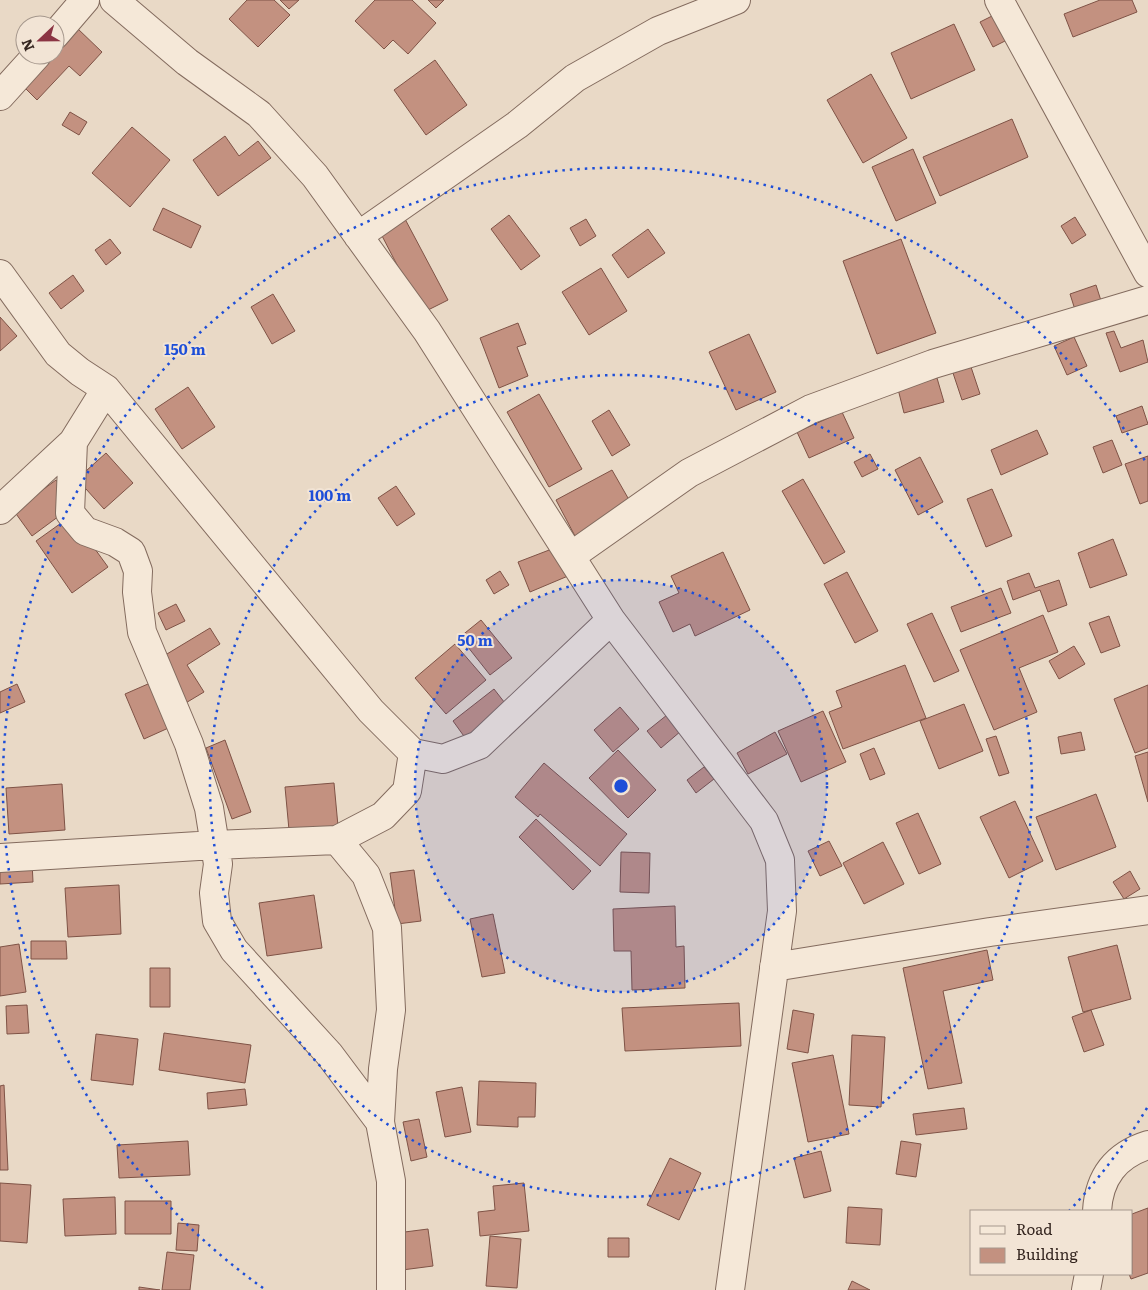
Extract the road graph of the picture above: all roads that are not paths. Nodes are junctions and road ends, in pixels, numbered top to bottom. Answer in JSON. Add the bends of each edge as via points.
{"nodes":[{"id":1,"x":85,"y":0,"type":"edge"},
{"id":2,"x":114,"y":0,"type":"edge"},
{"id":3,"x":736,"y":0,"type":"edge"},
{"id":4,"x":999,"y":0,"type":"edge"},
{"id":5,"x":65,"y":23,"type":"edge"},
{"id":6,"x":28,"y":65,"type":"edge"},
{"id":7,"x":0,"y":96,"type":"edge"},
{"id":8,"x":358,"y":236,"type":"junction"},
{"id":9,"x":1148,"y":273,"type":"edge"},
{"id":10,"x":0,"y":274,"type":"edge"},
{"id":11,"x":1148,"y":300,"type":"edge"},
{"id":12,"x":106,"y":389,"type":"junction"},
{"id":13,"x":73,"y":442,"type":"junction"},
{"id":14,"x":0,"y":510,"type":"edge"},
{"id":15,"x":571,"y":556,"type":"junction"},
{"id":16,"x":611,"y":620,"type":"junction"},
{"id":17,"x":413,"y":753,"type":"junction"},
{"id":18,"x":337,"y":840,"type":"junction"},
{"id":19,"x":215,"y":845,"type":"junction"},
{"id":20,"x":0,"y":858,"type":"edge"},
{"id":21,"x":1148,"y":910,"type":"edge"},
{"id":22,"x":774,"y":967,"type":"junction"},
{"id":23,"x":380,"y":1122,"type":"junction"},
{"id":24,"x":1148,"y":1144,"type":"edge"},
{"id":25,"x":1097,"y":1210,"type":"edge"},
{"id":26,"x":1090,"y":1275,"type":"edge"},
{"id":27,"x":392,"y":1290,"type":"edge"},
{"id":28,"x":730,"y":1290,"type":"edge"},
{"id":29,"x":1086,"y":1290,"type":"edge"}],
"edges":[{"from":1,"to":5,"type":"street"},
{"from":2,"to":8,"type":"street","via":[[187,62],[259,114],[315,176]]},
{"from":3,"to":8,"type":"street","via":[[658,31],[575,78],[517,125]]},
{"from":4,"to":9,"type":"street"},
{"from":6,"to":7,"type":"street"},
{"from":8,"to":15,"type":"street","via":[[427,331]]},
{"from":10,"to":12,"type":"street","via":[[58,354]]},
{"from":11,"to":15,"type":"street","via":[[933,364],[811,409],[689,473]]},
{"from":12,"to":13,"type":"street"},
{"from":12,"to":17,"type":"street","via":[[371,711]]},
{"from":13,"to":14,"type":"street"},
{"from":13,"to":19,"type":"street","via":[[70,513],[85,531],[131,552],[138,570],[142,632],[188,744],[209,808]]},
{"from":15,"to":16,"type":"street"},
{"from":16,"to":17,"type":"street","via":[[479,745],[444,758]]},
{"from":16,"to":22,"type":"street","via":[[764,821],[780,860],[782,911]]},
{"from":17,"to":18,"type":"street","via":[[407,791],[383,816]]},
{"from":18,"to":19,"type":"street"},
{"from":18,"to":23,"type":"street","via":[[366,875],[387,928],[391,1010]]},
{"from":19,"to":20,"type":"street"},
{"from":19,"to":23,"type":"street","via":[[217,921],[234,950],[329,1054]]},
{"from":21,"to":22,"type":"street"},
{"from":22,"to":28,"type":"street"},
{"from":23,"to":27,"type":"street","via":[[391,1181]]},
{"from":24,"to":25,"type":"street","via":[[1135,1149],[1110,1168]]},
{"from":26,"to":29,"type":"street"}]}
